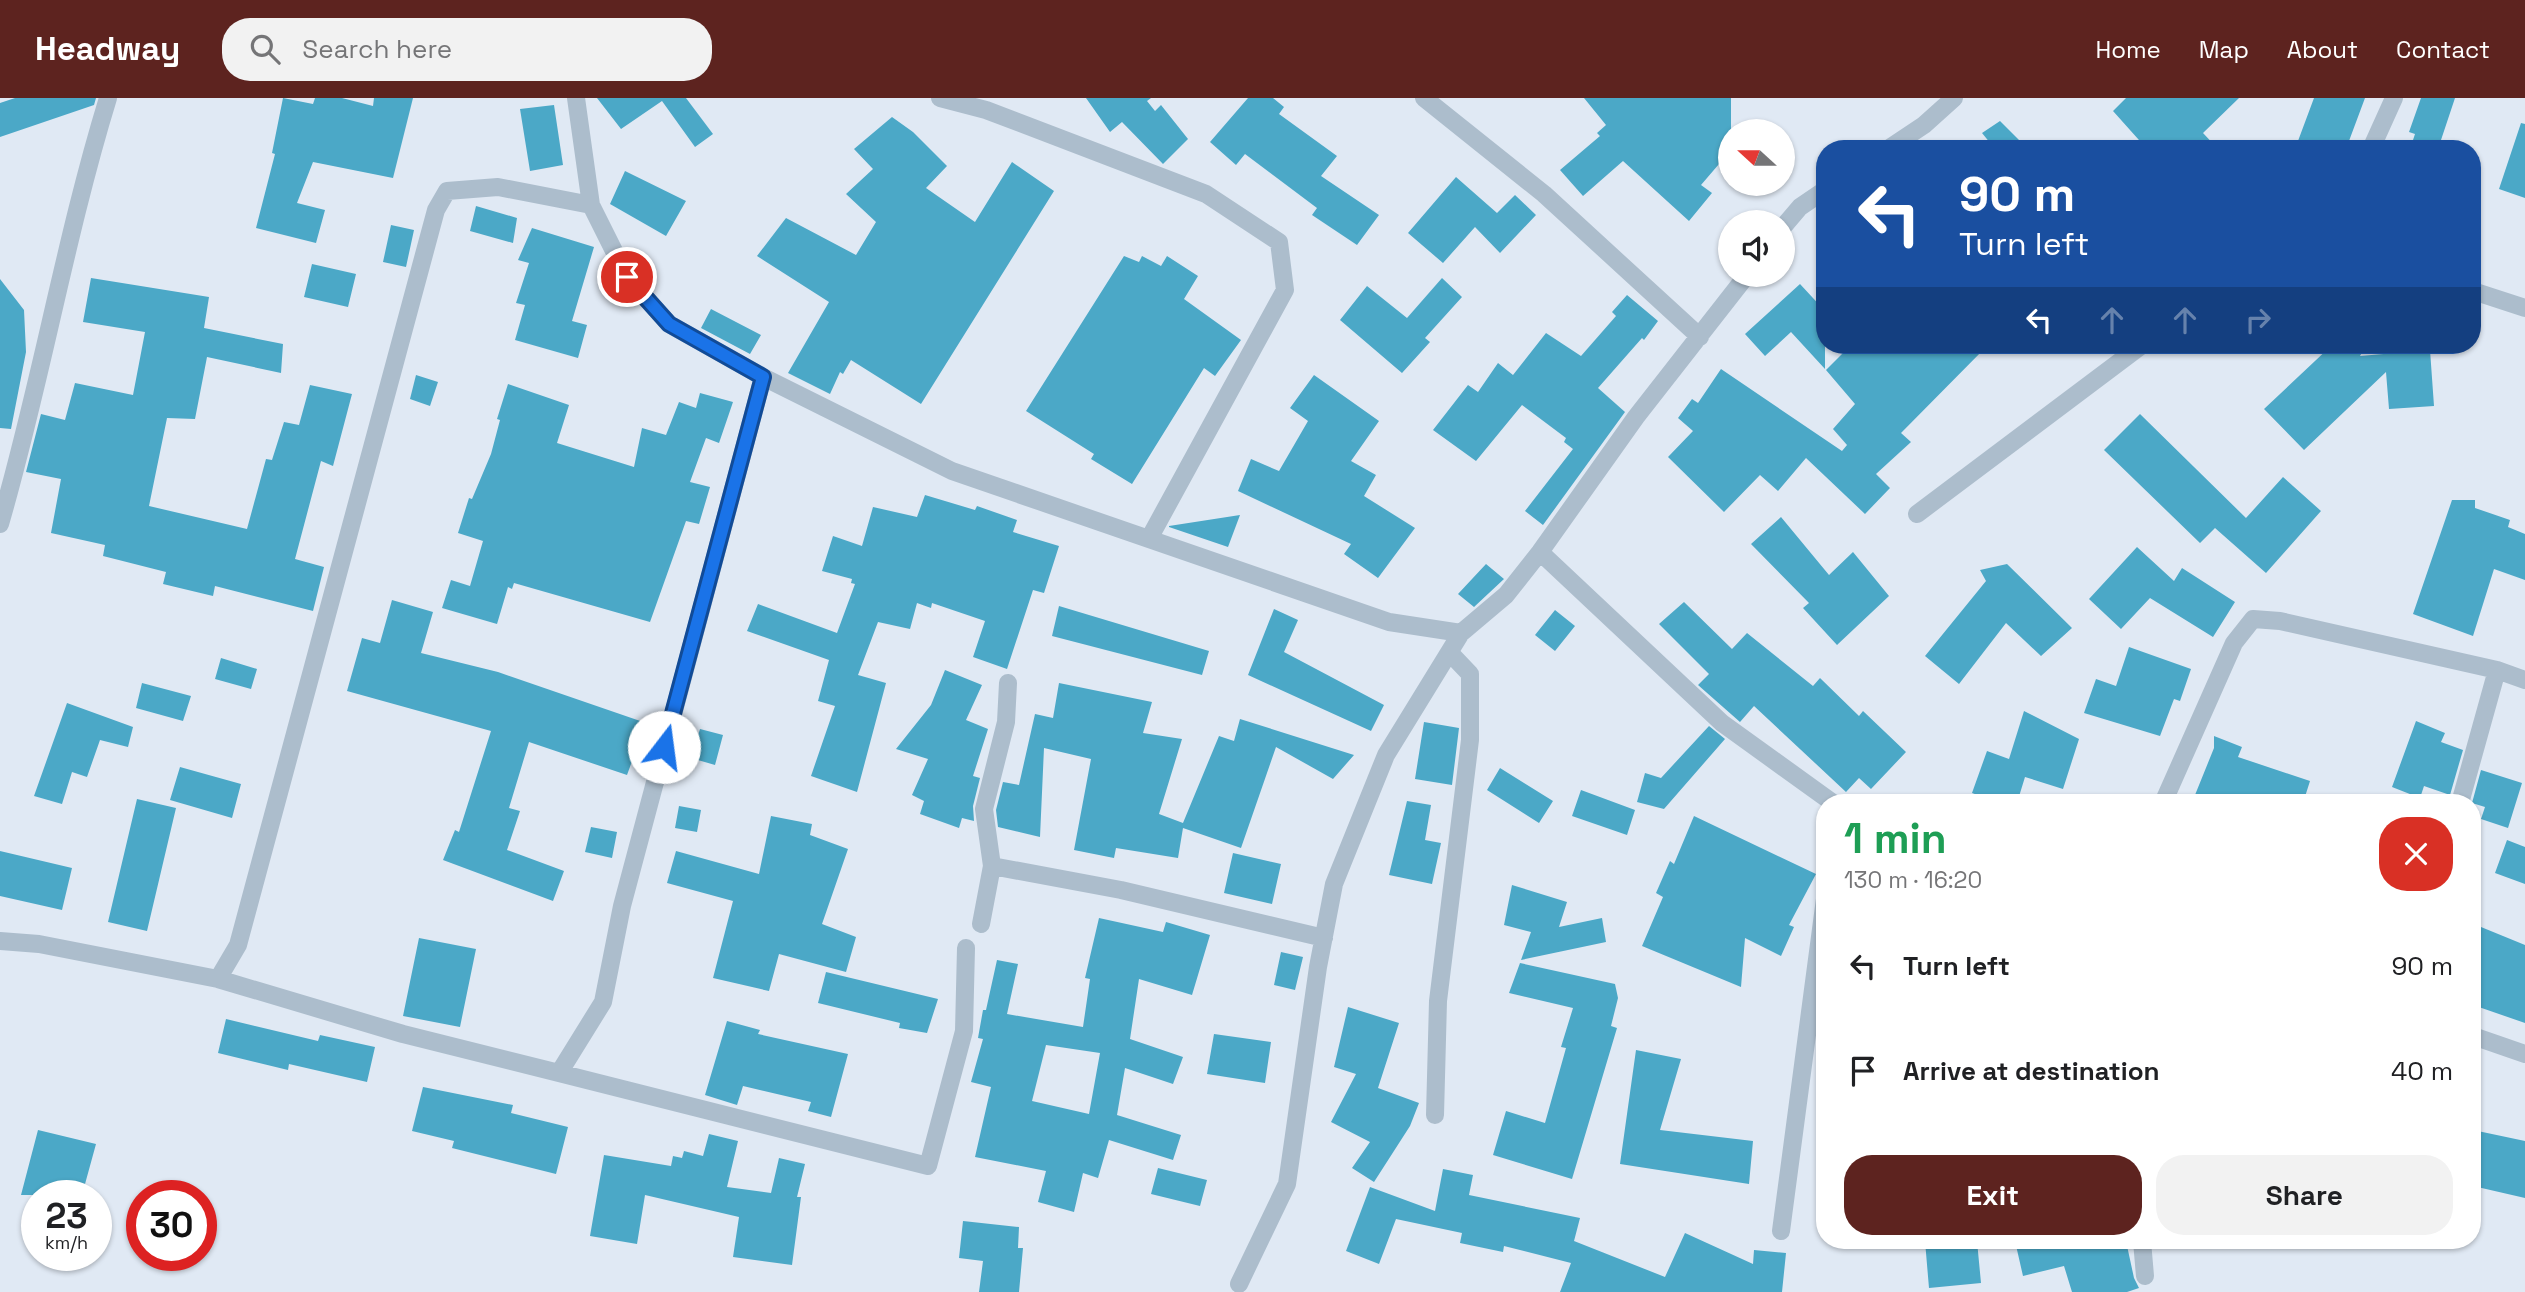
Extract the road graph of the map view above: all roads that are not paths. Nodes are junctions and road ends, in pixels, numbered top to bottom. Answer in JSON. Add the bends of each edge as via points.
{"nodes":[{"id":1,"x":108,"y":98,"type":"edge"},
{"id":2,"x":576,"y":98,"type":"edge"},
{"id":3,"x":940,"y":98,"type":"edge"},
{"id":4,"x":1424,"y":98,"type":"edge"},
{"id":5,"x":1954,"y":98,"type":"edge"},
{"id":6,"x":2394,"y":98,"type":"edge"},
{"id":7,"x":1902,"y":140,"type":"edge"},
{"id":8,"x":2375,"y":140,"type":"edge"},
{"id":9,"x":1816,"y":196,"type":"edge"},
{"id":10,"x":591,"y":205,"type":"junction"},
{"id":11,"x":1795,"y":212,"type":"edge"},
{"id":12,"x":1738,"y":287,"type":"edge"},
{"id":13,"x":2481,"y":294,"type":"edge"},
{"id":14,"x":2525,"y":308,"type":"edge"},
{"id":15,"x":1700,"y":337,"type":"junction"},
{"id":16,"x":2130,"y":354,"type":"edge"},
{"id":17,"x":763,"y":377,"type":"junction"},
{"id":18,"x":1917,"y":514,"type":"dead end"},
{"id":19,"x":0,"y":524,"type":"edge"},
{"id":20,"x":1150,"y":537,"type":"junction"},
{"id":21,"x":1540,"y":552,"type":"junction"},
{"id":22,"x":1461,"y":633,"type":"junction"},
{"id":23,"x":1450,"y":653,"type":"junction"},
{"id":24,"x":2497,"y":670,"type":"junction"},
{"id":25,"x":2525,"y":680,"type":"edge"},
{"id":26,"x":1008,"y":683,"type":"dead end"},
{"id":27,"x":1821,"y":794,"type":"edge"},
{"id":28,"x":2167,"y":794,"type":"edge"},
{"id":29,"x":2463,"y":794,"type":"edge"},
{"id":30,"x":992,"y":866,"type":"junction"},
{"id":31,"x":981,"y":924,"type":"dead end"},
{"id":32,"x":1324,"y":938,"type":"junction"},
{"id":33,"x":0,"y":940,"type":"edge"},
{"id":34,"x":966,"y":948,"type":"dead end"},
{"id":35,"x":1816,"y":967,"type":"edge"},
{"id":36,"x":218,"y":978,"type":"junction"},
{"id":37,"x":2481,"y":1039,"type":"edge"},
{"id":38,"x":2525,"y":1054,"type":"edge"},
{"id":39,"x":559,"y":1073,"type":"junction"},
{"id":40,"x":1435,"y":1115,"type":"dead end"},
{"id":41,"x":1781,"y":1231,"type":"dead end"},
{"id":42,"x":2143,"y":1249,"type":"edge"},
{"id":43,"x":2145,"y":1276,"type":"dead end"},
{"id":44,"x":1239,"y":1284,"type":"dead end"}],
"edges":[{"from":1,"to":19,"type":"street"},
{"from":2,"to":10,"type":"street"},
{"from":3,"to":20,"type":"street","via":[[986,110],[1206,194],[1279,242],[1285,290]]},
{"from":4,"to":15,"type":"street","via":[[1544,194]]},
{"from":5,"to":7,"type":"street"},
{"from":6,"to":8,"type":"street"},
{"from":9,"to":11,"type":"street"},
{"from":10,"to":17,"type":"street","via":[[627,277],[669,324]]},
{"from":10,"to":36,"type":"street","via":[[498,187],[447,191],[436,209],[238,945]]},
{"from":12,"to":15,"type":"street"},
{"from":13,"to":14,"type":"street"},
{"from":15,"to":21,"type":"street","via":[[1636,417]]},
{"from":16,"to":18,"type":"street"},
{"from":17,"to":20,"type":"street","via":[[952,471]]},
{"from":17,"to":39,"type":"street","via":[[622,906],[603,1002]]},
{"from":20,"to":22,"type":"street","via":[[1389,622]]},
{"from":21,"to":22,"type":"street","via":[[1506,595]]},
{"from":21,"to":27,"type":"street","via":[[1722,723]]},
{"from":22,"to":23,"type":"street"},
{"from":23,"to":32,"type":"street","via":[[1386,755],[1334,884]]},
{"from":23,"to":40,"type":"street","via":[[1470,674],[1470,740],[1438,1000]]},
{"from":24,"to":25,"type":"street"},
{"from":24,"to":28,"type":"street","via":[[2280,621],[2253,619],[2234,643]]},
{"from":24,"to":29,"type":"street"},
{"from":26,"to":30,"type":"street","via":[[1006,722],[984,809]]},
{"from":30,"to":31,"type":"street"},
{"from":30,"to":32,"type":"street","via":[[1121,890]]},
{"from":32,"to":44,"type":"street","via":[[1287,1184]]},
{"from":33,"to":36,"type":"street"},
{"from":34,"to":39,"type":"street","via":[[964,1031],[928,1166]]},
{"from":35,"to":41,"type":"street"},
{"from":36,"to":39,"type":"street","via":[[403,1034]]},
{"from":37,"to":38,"type":"street"},
{"from":42,"to":43,"type":"street"}]}
